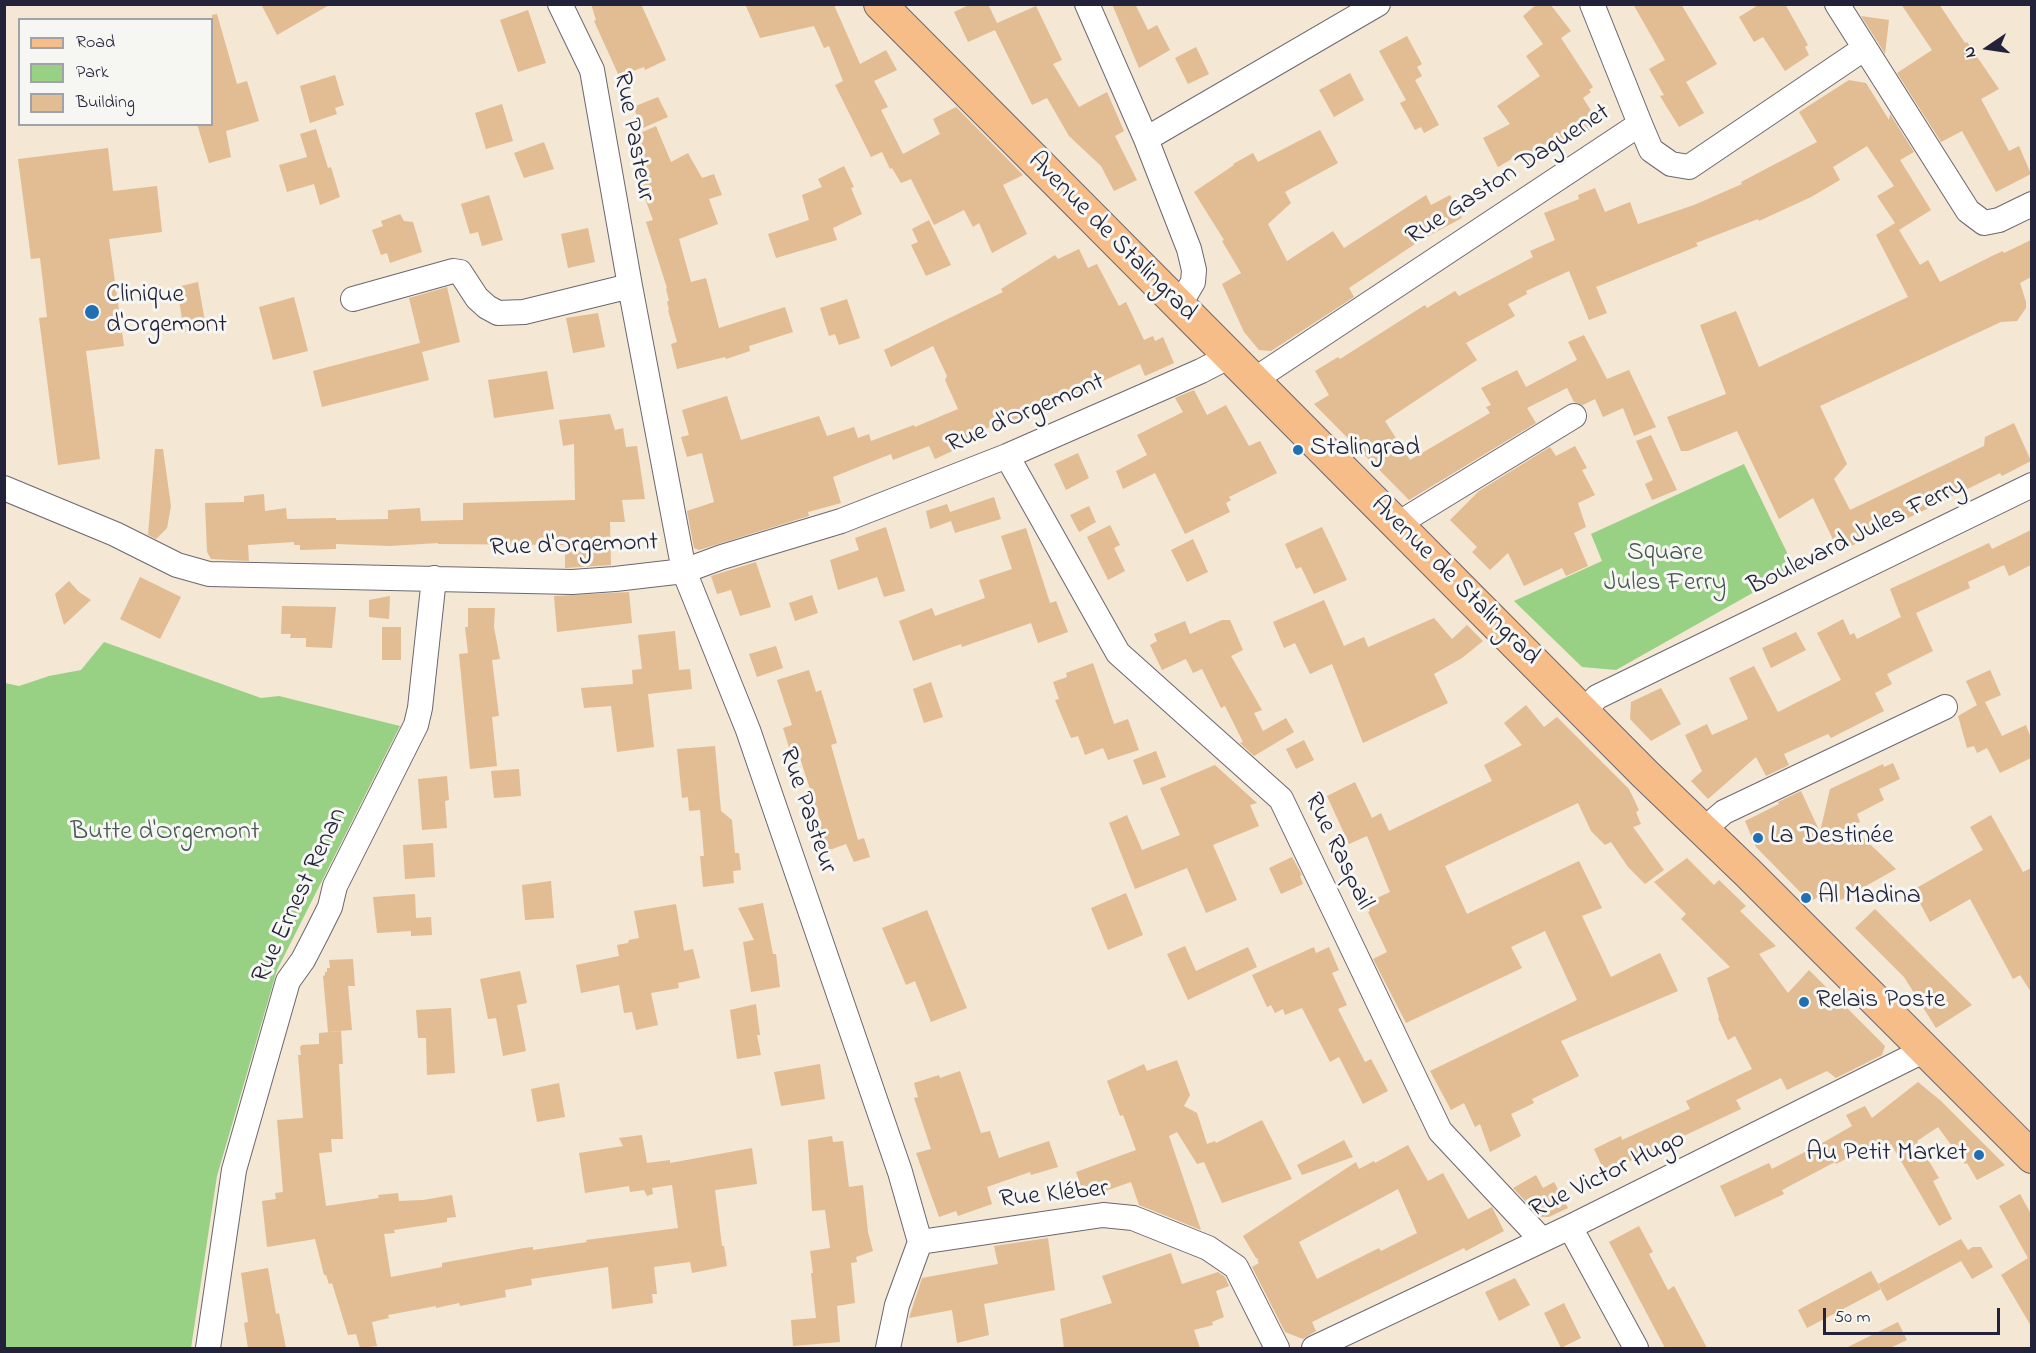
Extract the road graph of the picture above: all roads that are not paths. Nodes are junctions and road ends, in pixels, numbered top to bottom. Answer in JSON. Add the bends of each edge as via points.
{"nodes":[{"id":1,"x":560,"y":4,"type":"edge"},
{"id":2,"x":880,"y":4,"type":"edge"},
{"id":3,"x":1087,"y":4,"type":"edge"},
{"id":4,"x":1378,"y":4,"type":"edge"},
{"id":5,"x":1592,"y":4,"type":"edge"},
{"id":6,"x":1837,"y":4,"type":"edge"},
{"id":7,"x":1866,"y":48,"type":"junction"},
{"id":8,"x":1640,"y":124,"type":"junction"},
{"id":9,"x":1146,"y":139,"type":"junction"},
{"id":10,"x":2031,"y":204,"type":"edge"},
{"id":11,"x":623,"y":288,"type":"junction"},
{"id":12,"x":352,"y":299,"type":"dead end"},
{"id":13,"x":1179,"y":306,"type":"junction"},
{"id":14,"x":1230,"y":356,"type":"junction"},
{"id":15,"x":1254,"y":380,"type":"junction"},
{"id":16,"x":1574,"y":416,"type":"dead end"},
{"id":17,"x":1006,"y":456,"type":"junction"},
{"id":18,"x":2031,"y":485,"type":"edge"},
{"id":19,"x":4,"y":488,"type":"edge"},
{"id":20,"x":1396,"y":525,"type":"junction"},
{"id":21,"x":684,"y":571,"type":"junction"},
{"id":22,"x":434,"y":578,"type":"junction"},
{"id":23,"x":1945,"y":707,"type":"dead end"},
{"id":24,"x":1583,"y":712,"type":"junction"},
{"id":25,"x":1703,"y":830,"type":"junction"},
{"id":26,"x":1925,"y":1050,"type":"junction"},
{"id":27,"x":2031,"y":1157,"type":"edge"},
{"id":28,"x":1570,"y":1227,"type":"junction"},
{"id":29,"x":1542,"y":1240,"type":"junction"},
{"id":30,"x":920,"y":1242,"type":"junction"},
{"id":31,"x":208,"y":1348,"type":"edge"},
{"id":32,"x":888,"y":1348,"type":"edge"},
{"id":33,"x":1277,"y":1348,"type":"edge"},
{"id":34,"x":1314,"y":1348,"type":"edge"},
{"id":35,"x":1636,"y":1348,"type":"edge"}],
"edges":[{"from":1,"to":11,"type":"street","name":"Rue Pasteur","via":[[592,69]]},
{"from":2,"to":13,"type":"main road","name":"Avenue de Stalingrad"},
{"from":3,"to":9,"type":"street"},
{"from":4,"to":9,"type":"street"},
{"from":5,"to":8,"type":"street"},
{"from":6,"to":7,"type":"street"},
{"from":7,"to":8,"type":"street","name":"Rue Gaston Daguenet","via":[[1689,167],[1671,164],[1651,150]]},
{"from":7,"to":10,"type":"street","via":[[1968,211],[1984,223]]},
{"from":8,"to":15,"type":"street","name":"Rue Gaston Daguenet"},
{"from":9,"to":13,"type":"street","via":[[1180,221],[1194,270],[1193,282]]},
{"from":11,"to":12,"type":"street","via":[[524,312],[498,313],[477,298],[460,272],[453,271]]},
{"from":11,"to":21,"type":"street","name":"Rue Pasteur"},
{"from":13,"to":14,"type":"main road","name":"Avenue de Stalingrad"},
{"from":14,"to":15,"type":"main road","name":"Avenue de Stalingrad"},
{"from":14,"to":17,"type":"street","name":"Rue d'Orgemont"},
{"from":15,"to":20,"type":"main road","name":"Avenue de Stalingrad"},
{"from":16,"to":20,"type":"street"},
{"from":17,"to":21,"type":"street","name":"Rue d'Orgemont","via":[[841,521]]},
{"from":17,"to":29,"type":"street","name":"Rue Raspail","via":[[1118,652],[1281,799],[1440,1131]]},
{"from":18,"to":24,"type":"street","name":"Boulevard Jules Ferry","via":[[1597,697]]},
{"from":19,"to":22,"type":"street","name":"Rue d'Orgemont","via":[[115,534],[177,565],[209,574]]},
{"from":20,"to":24,"type":"main road","name":"Avenue de Stalingrad"},
{"from":21,"to":22,"type":"street","name":"Rue d'Orgemont","via":[[572,582]]},
{"from":21,"to":30,"type":"street","name":"Rue Pasteur","via":[[748,730],[896,1160]]},
{"from":22,"to":31,"type":"street","name":"Rue Ernest Renan","via":[[416,724],[335,886],[325,916],[288,981],[234,1170]]},
{"from":23,"to":25,"type":"street","via":[[1724,812]]},
{"from":24,"to":25,"type":"main road","name":"Avenue de Stalingrad"},
{"from":25,"to":26,"type":"main road","name":"Avenue de Stalingrad"},
{"from":26,"to":27,"type":"main road","name":"Avenue de Stalingrad"},
{"from":26,"to":28,"type":"street","name":"Rue Victor Hugo"},
{"from":28,"to":29,"type":"street","name":"Rue Victor Hugo"},
{"from":28,"to":35,"type":"street"},
{"from":29,"to":34,"type":"street","name":"Rue Victor Hugo"},
{"from":30,"to":32,"type":"street","via":[[897,1305]]},
{"from":30,"to":33,"type":"street","name":"Rue Kléber","via":[[1104,1215],[1133,1218],[1208,1248],[1236,1267]]}]}
